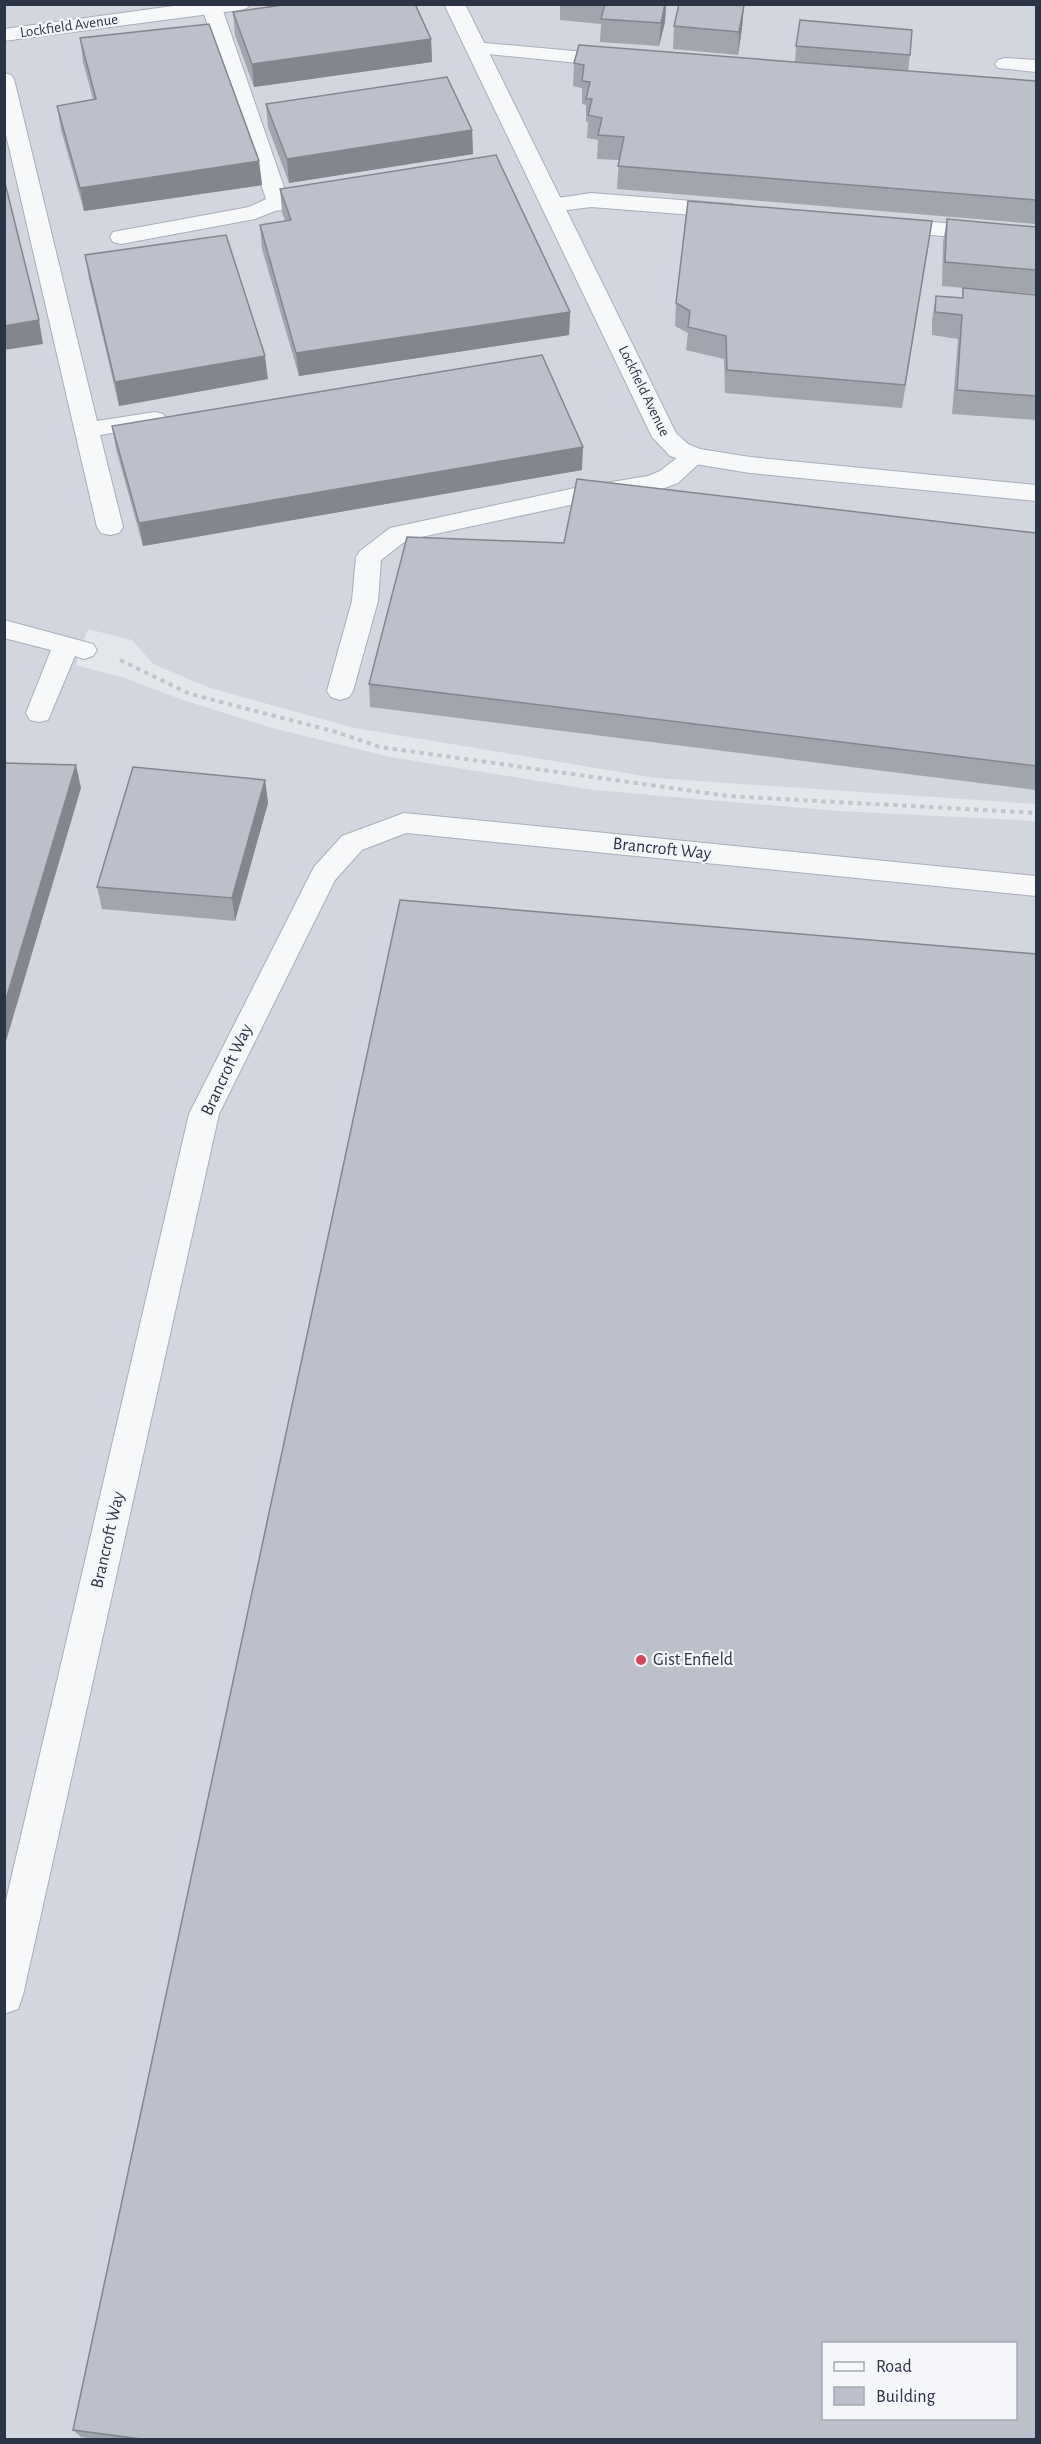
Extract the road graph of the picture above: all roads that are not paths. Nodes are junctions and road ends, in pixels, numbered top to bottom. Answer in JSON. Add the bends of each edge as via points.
{"nodes":[{"id":1,"x":240,"y":4,"type":"edge"},
{"id":2,"x":453,"y":4,"type":"edge"},
{"id":3,"x":212,"y":8,"type":"junction"},
{"id":4,"x":4,"y":35,"type":"edge"},
{"id":5,"x":475,"y":48,"type":"junction"},
{"id":6,"x":644,"y":63,"type":"edge"},
{"id":7,"x":1005,"y":64,"type":"dead end"},
{"id":8,"x":1036,"y":66,"type":"edge"},
{"id":9,"x":4,"y":79,"type":"edge"},
{"id":10,"x":349,"y":193,"type":"edge"},
{"id":11,"x":279,"y":204,"type":"junction"},
{"id":12,"x":552,"y":205,"type":"junction"},
{"id":13,"x":750,"y":213,"type":"edge"},
{"id":14,"x":869,"y":223,"type":"edge"},
{"id":15,"x":121,"y":237,"type":"dead end"},
{"id":16,"x":1036,"y":238,"type":"edge"},
{"id":17,"x":182,"y":415,"type":"edge"},
{"id":18,"x":87,"y":430,"type":"junction"},
{"id":19,"x":695,"y":456,"type":"junction"},
{"id":20,"x":1036,"y":493,"type":"edge"},
{"id":21,"x":110,"y":526,"type":"dead end"},
{"id":22,"x":4,"y":629,"type":"edge"},
{"id":23,"x":340,"y":691,"type":"dead end"},
{"id":24,"x":39,"y":713,"type":"dead end"},
{"id":25,"x":1036,"y":886,"type":"edge"},
{"id":26,"x":4,"y":1995,"type":"edge"}],
"edges":[{"from":1,"to":3,"type":"street","name":"Lockfield Avenue"},
{"from":2,"to":5,"type":"street","name":"Lockfield Avenue"},
{"from":3,"to":4,"type":"street","name":"Lockfield Avenue"},
{"from":3,"to":11,"type":"lane"},
{"from":5,"to":6,"type":"lane"},
{"from":5,"to":12,"type":"street","name":"Lockfield Avenue"},
{"from":7,"to":8,"type":"lane"},
{"from":9,"to":18,"type":"lane"},
{"from":10,"to":11,"type":"lane"},
{"from":11,"to":15,"type":"lane"},
{"from":12,"to":13,"type":"lane","via":[[591,200]]},
{"from":12,"to":19,"type":"street","name":"Lockfield Avenue","via":[[664,438]]},
{"from":14,"to":16,"type":"lane"},
{"from":17,"to":18,"type":"lane"},
{"from":18,"to":21,"type":"lane"},
{"from":19,"to":20,"type":"street","name":"Lockfield Avenue","via":[[750,465]]},
{"from":19,"to":23,"type":"lane","via":[[669,477],[653,483],[399,534],[369,557],[365,601]]},
{"from":22,"to":24,"type":"lane","via":[[75,647]]},
{"from":25,"to":26,"type":"lane","name":"Brancroft Way","via":[[404,824],[352,843],[324,874],[204,1114]]}]}
